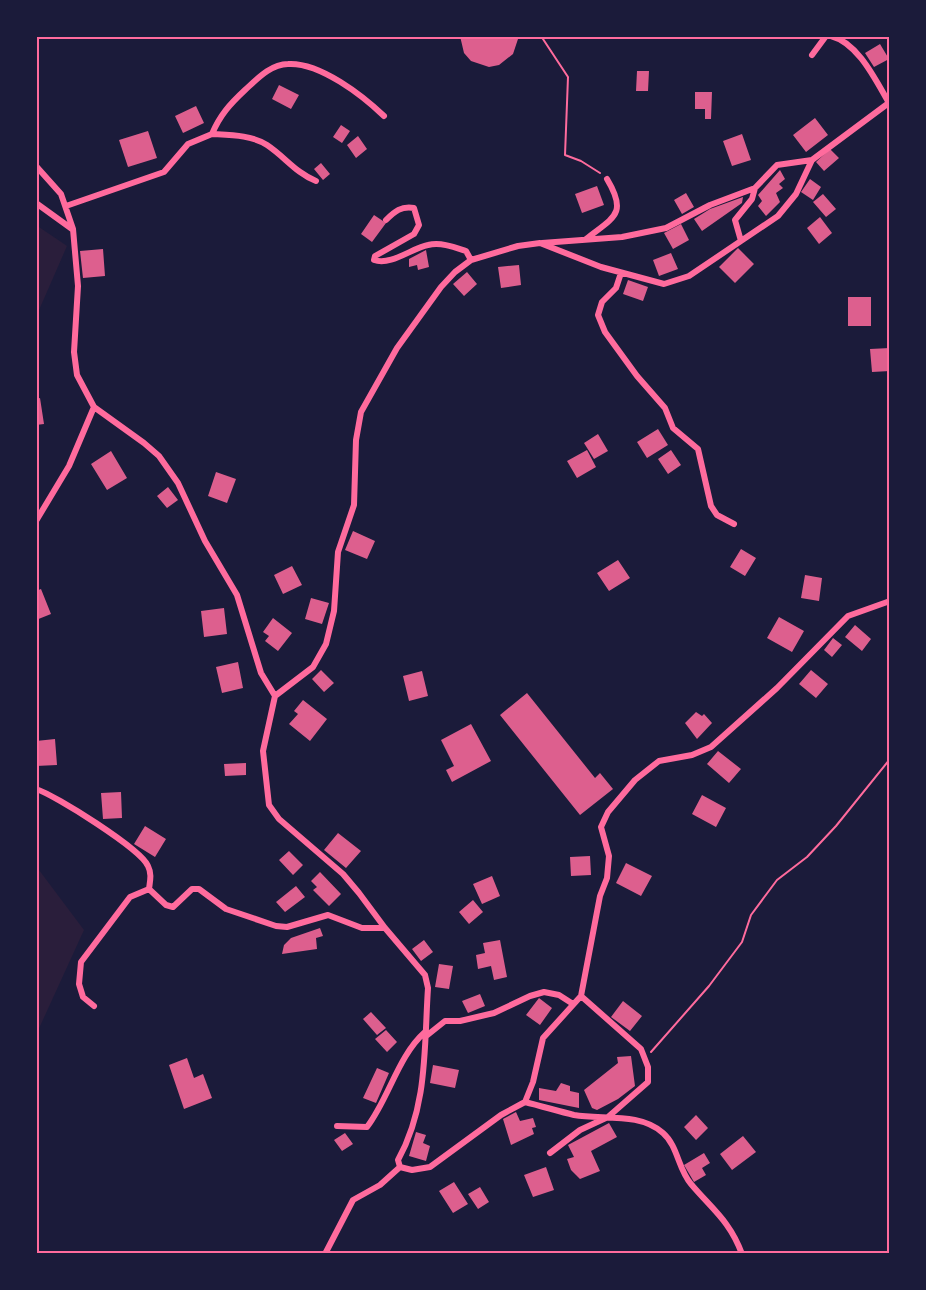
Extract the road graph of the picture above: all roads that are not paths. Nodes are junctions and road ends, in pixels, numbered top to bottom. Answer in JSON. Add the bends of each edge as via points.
{"nodes":[{"id":1,"x":828,"y":36,"type":"edge"},
{"id":2,"x":812,"y":55,"type":"dead end"},
{"id":3,"x":889,"y":102,"type":"edge"},
{"id":4,"x":384,"y":116,"type":"dead end"},
{"id":5,"x":212,"y":134,"type":"junction"},
{"id":6,"x":812,"y":160,"type":"junction"},
{"id":7,"x":36,"y":166,"type":"edge"},
{"id":8,"x":607,"y":179,"type":"road end"},
{"id":9,"x":316,"y":181,"type":"dead end"},
{"id":10,"x":755,"y":188,"type":"junction"},
{"id":11,"x":36,"y":203,"type":"edge"},
{"id":12,"x":66,"y":206,"type":"junction"},
{"id":13,"x":386,"y":220,"type":"dead end"},
{"id":14,"x":73,"y":230,"type":"junction"},
{"id":15,"x":585,"y":240,"type":"junction"},
{"id":16,"x":741,"y":241,"type":"junction"},
{"id":17,"x":540,"y":243,"type":"junction"},
{"id":18,"x":471,"y":260,"type":"junction"},
{"id":19,"x":621,"y":273,"type":"junction"},
{"id":20,"x":94,"y":407,"type":"junction"},
{"id":21,"x":36,"y":521,"type":"edge"},
{"id":22,"x":734,"y":524,"type":"dead end"},
{"id":23,"x":890,"y":602,"type":"edge"},
{"id":24,"x":275,"y":696,"type":"junction"},
{"id":25,"x":36,"y":789,"type":"edge"},
{"id":26,"x":148,"y":889,"type":"junction"},
{"id":27,"x":385,"y":928,"type":"junction"},
{"id":28,"x":581,"y":996,"type":"junction"},
{"id":29,"x":573,"y":1004,"type":"junction"},
{"id":30,"x":94,"y":1006,"type":"dead end"},
{"id":31,"x":425,"y":1035,"type":"junction"},
{"id":32,"x":525,"y":1102,"type":"junction"},
{"id":33,"x":608,"y":1117,"type":"junction"},
{"id":34,"x":337,"y":1126,"type":"dead end"},
{"id":35,"x":550,"y":1153,"type":"dead end"},
{"id":36,"x":400,"y":1167,"type":"junction"},
{"id":37,"x":325,"y":1254,"type":"edge"},
{"id":38,"x":742,"y":1254,"type":"edge"}],
"edges":[{"from":1,"to":2,"type":"street"},
{"from":1,"to":3,"type":"street","via":[[843,39],[871,72]]},
{"from":3,"to":6,"type":"street"},
{"from":4,"to":5,"type":"street","via":[[362,95],[307,66],[287,63],[264,73],[243,92],[220,114]]},
{"from":5,"to":9,"type":"street","via":[[243,136],[266,144],[302,175]]},
{"from":5,"to":12,"type":"street","via":[[188,144],[164,172]]},
{"from":6,"to":10,"type":"street","via":[[777,165]]},
{"from":6,"to":16,"type":"street","via":[[796,194],[778,216]]},
{"from":7,"to":12,"type":"street","via":[[61,194]]},
{"from":8,"to":15,"type":"street","via":[[618,197],[619,209],[614,218]]},
{"from":10,"to":15,"type":"street","via":[[666,228]]},
{"from":10,"to":16,"type":"street","via":[[752,199],[735,220]]},
{"from":11,"to":14,"type":"street"},
{"from":12,"to":14,"type":"street"},
{"from":13,"to":18,"type":"street","via":[[408,207],[414,208],[419,225],[414,234],[375,256],[378,262],[429,244],[466,250]]},
{"from":14,"to":20,"type":"street","via":[[78,286],[74,352],[77,375]]},
{"from":15,"to":17,"type":"street"},
{"from":16,"to":19,"type":"street","via":[[689,276],[664,284]]},
{"from":17,"to":18,"type":"street"},
{"from":17,"to":19,"type":"street"},
{"from":18,"to":24,"type":"street","via":[[455,272],[397,348],[361,412],[354,505],[338,552],[334,611],[326,644],[313,667]]},
{"from":19,"to":22,"type":"street","via":[[598,315],[605,332],[665,408],[673,428],[698,449],[711,506],[717,515]]},
{"from":20,"to":21,"type":"street","via":[[69,466]]},
{"from":20,"to":24,"type":"street","via":[[159,456],[178,483],[205,541],[237,595],[261,673]]},
{"from":23,"to":28,"type":"street","via":[[848,616],[711,747],[659,761],[635,780],[608,812],[601,827],[609,856],[607,878]]},
{"from":24,"to":27,"type":"street","via":[[263,751],[269,805],[279,819],[343,874]]},
{"from":25,"to":26,"type":"street","via":[[118,838],[148,863]]},
{"from":26,"to":27,"type":"street","via":[[173,907],[192,889],[199,889],[226,909],[276,926],[287,927],[328,915],[362,928]]},
{"from":26,"to":30,"type":"street","via":[[130,897],[81,962],[79,984],[83,997]]},
{"from":27,"to":31,"type":"street","via":[[425,975]]},
{"from":28,"to":29,"type":"street"},
{"from":28,"to":33,"type":"street","via":[[641,1049],[645,1060],[648,1082]]},
{"from":29,"to":31,"type":"street","via":[[544,992],[494,1013],[445,1021]]},
{"from":29,"to":32,"type":"street","via":[[543,1038]]},
{"from":31,"to":34,"type":"street","via":[[414,1042],[381,1109],[367,1127]]},
{"from":31,"to":36,"type":"street","via":[[424,1083],[412,1131],[398,1160]]},
{"from":32,"to":33,"type":"street","via":[[576,1115]]},
{"from":32,"to":36,"type":"street","via":[[430,1167]]},
{"from":33,"to":35,"type":"street","via":[[580,1130]]},
{"from":33,"to":38,"type":"street","via":[[643,1122],[662,1132],[673,1145],[691,1184],[728,1222]]},
{"from":36,"to":37,"type":"street","via":[[380,1185],[353,1200]]}]}
